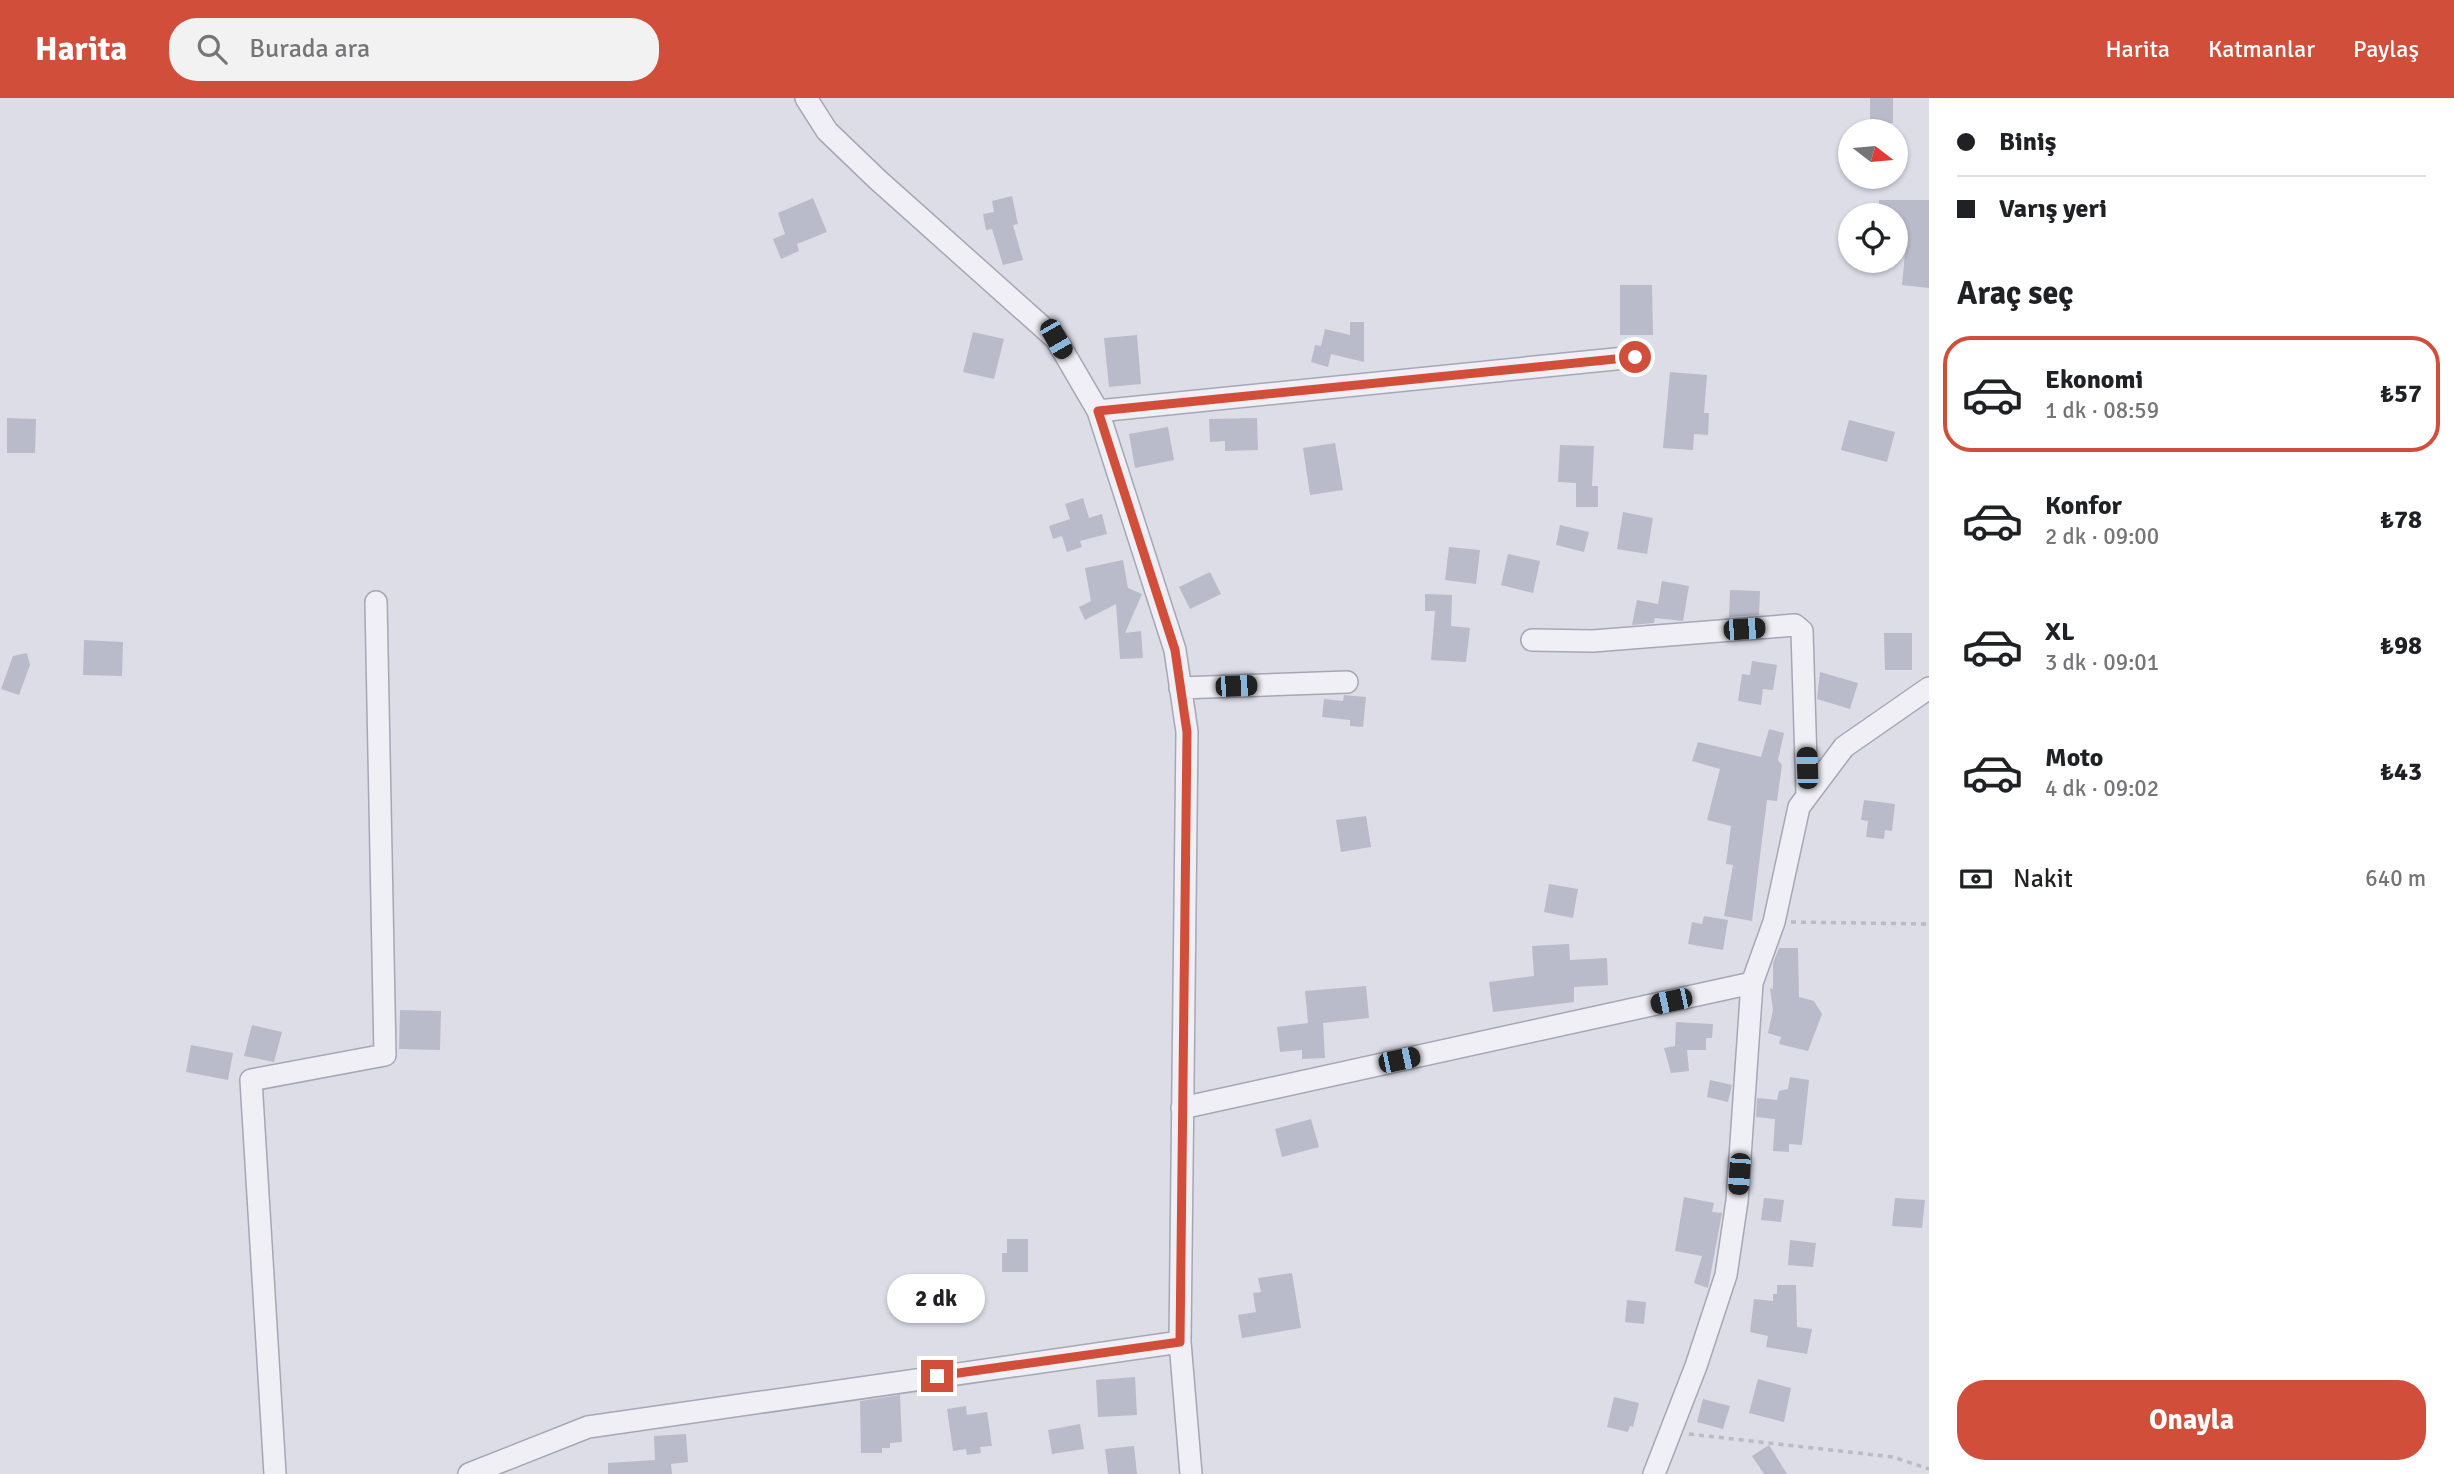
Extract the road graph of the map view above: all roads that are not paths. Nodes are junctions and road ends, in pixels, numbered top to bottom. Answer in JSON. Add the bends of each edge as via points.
{"nodes":[{"id":1,"x":806,"y":98,"type":"edge"},
{"id":2,"x":1635,"y":357,"type":"dead end"},
{"id":3,"x":1098,"y":411,"type":"junction"},
{"id":4,"x":376,"y":602,"type":"dead end"},
{"id":5,"x":1532,"y":640,"type":"dead end"},
{"id":6,"x":1347,"y":682,"type":"dead end"},
{"id":7,"x":1181,"y":688,"type":"junction"},
{"id":8,"x":1929,"y":688,"type":"edge"},
{"id":9,"x":1807,"y":795,"type":"junction"},
{"id":10,"x":1752,"y":983,"type":"junction"},
{"id":11,"x":1182,"y":1108,"type":"junction"},
{"id":12,"x":1180,"y":1342,"type":"junction"},
{"id":13,"x":275,"y":1474,"type":"edge"},
{"id":14,"x":469,"y":1474,"type":"edge"},
{"id":15,"x":1191,"y":1474,"type":"edge"},
{"id":16,"x":1654,"y":1474,"type":"edge"}],
"edges":[{"from":1,"to":3,"type":"street","via":[[827,131],[869,172],[1056,339]]},
{"from":2,"to":3,"type":"street"},
{"from":3,"to":7,"type":"street","via":[[1175,650]]},
{"from":4,"to":13,"type":"street","via":[[385,1055],[251,1080]]},
{"from":5,"to":9,"type":"street","via":[[1593,641],[1795,625],[1802,631]]},
{"from":6,"to":7,"type":"street"},
{"from":7,"to":11,"type":"street","via":[[1187,732]]},
{"from":8,"to":9,"type":"street","via":[[1844,747]]},
{"from":9,"to":10,"type":"street","via":[[1799,807],[1774,922]]},
{"from":10,"to":11,"type":"street"},
{"from":10,"to":16,"type":"street","via":[[1737,1201],[1726,1275]]},
{"from":11,"to":12,"type":"street"},
{"from":12,"to":14,"type":"street","via":[[588,1427]]},
{"from":12,"to":15,"type":"street"}]}
